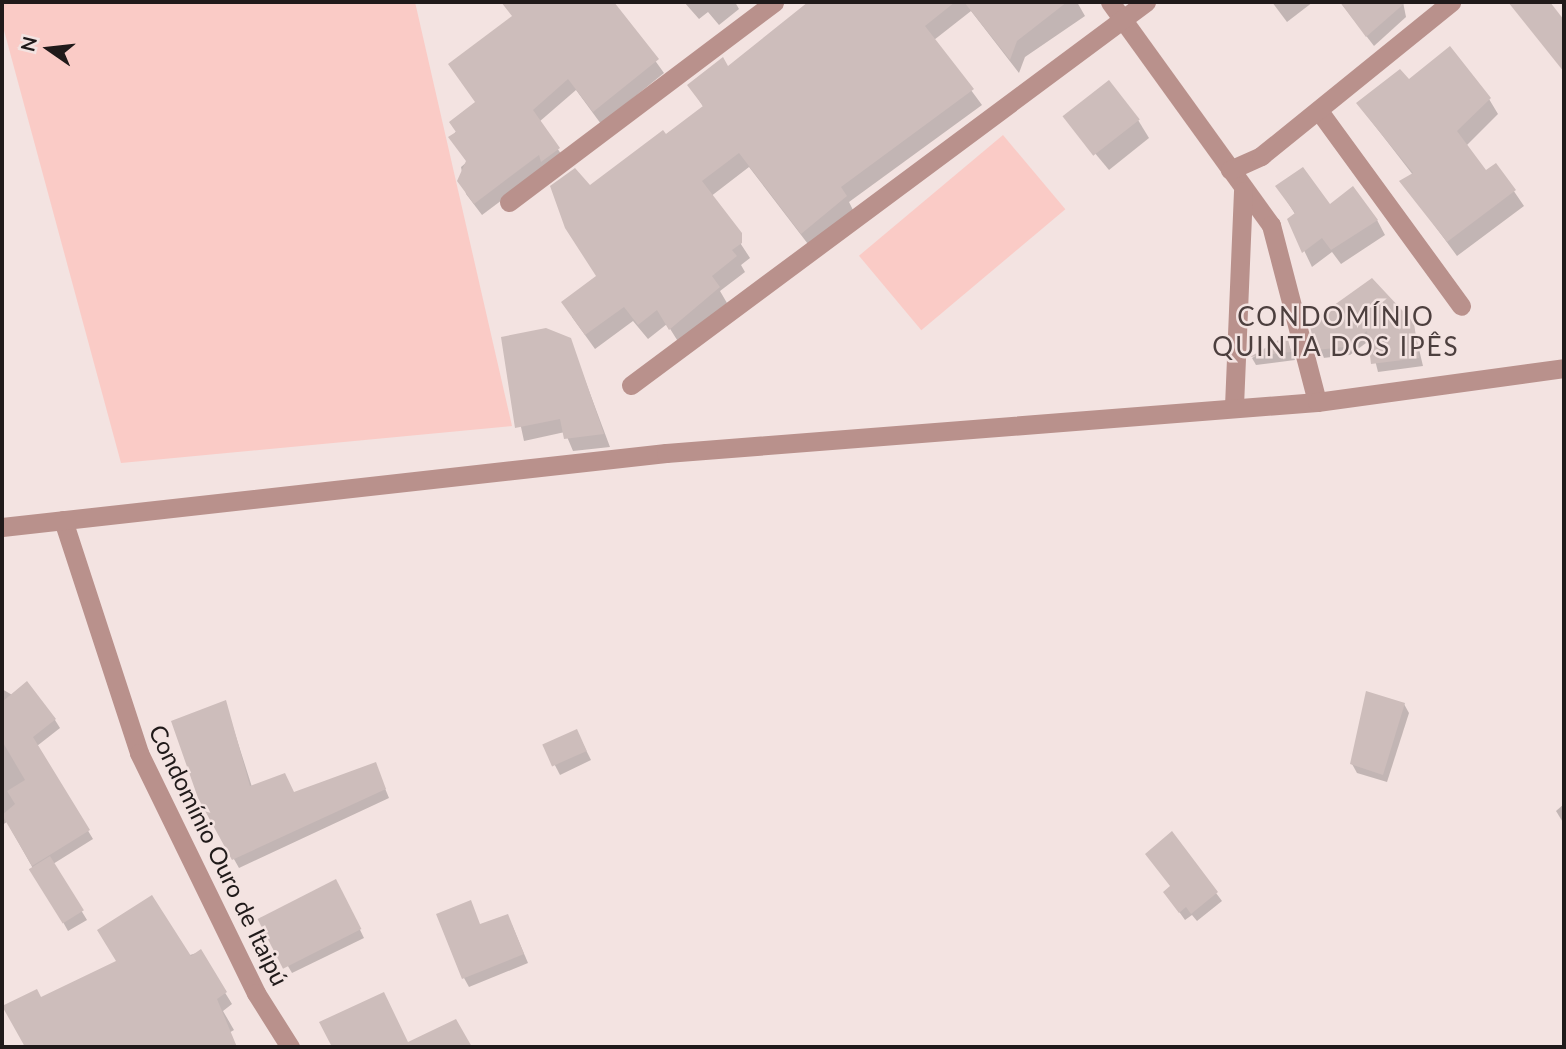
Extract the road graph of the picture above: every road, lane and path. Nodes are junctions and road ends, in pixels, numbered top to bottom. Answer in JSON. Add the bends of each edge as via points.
{"nodes":[{"id":1,"x":774,"y":2,"type":"edge"},
{"id":2,"x":1110,"y":2,"type":"edge"},
{"id":3,"x":1146,"y":2,"type":"edge"},
{"id":4,"x":1451,"y":2,"type":"edge"},
{"id":5,"x":1123,"y":20,"type":"junction"},
{"id":6,"x":1319,"y":111,"type":"junction"},
{"id":7,"x":1230,"y":170,"type":"junction"},
{"id":8,"x":1243,"y":191,"type":"junction"},
{"id":9,"x":509,"y":202,"type":"dead end"},
{"id":10,"x":1461,"y":306,"type":"dead end"},
{"id":11,"x":1564,"y":368,"type":"edge"},
{"id":12,"x":631,"y":385,"type":"dead end"},
{"id":13,"x":1317,"y":402,"type":"junction"},
{"id":14,"x":1234,"y":406,"type":"junction"},
{"id":15,"x":63,"y":520,"type":"junction"},
{"id":16,"x":2,"y":527,"type":"edge"},
{"id":17,"x":290,"y":1047,"type":"edge"}],
"edges":[{"from":1,"to":9,"type":"street"},
{"from":2,"to":5,"type":"street"},
{"from":3,"to":5,"type":"street"},
{"from":4,"to":6,"type":"street"},
{"from":5,"to":7,"type":"street"},
{"from":5,"to":12,"type":"street"},
{"from":6,"to":7,"type":"street","via":[[1261,156]]},
{"from":6,"to":10,"type":"street"},
{"from":7,"to":8,"type":"street"},
{"from":8,"to":13,"type":"street","via":[[1271,225]]},
{"from":8,"to":14,"type":"street"},
{"from":11,"to":13,"type":"street"},
{"from":13,"to":14,"type":"street"},
{"from":14,"to":15,"type":"street","via":[[561,463]]},
{"from":15,"to":16,"type":"street"},
{"from":15,"to":17,"type":"street","name":"Condomínio Ouro de Itaipú","via":[[139,753],[251,982]]}]}
